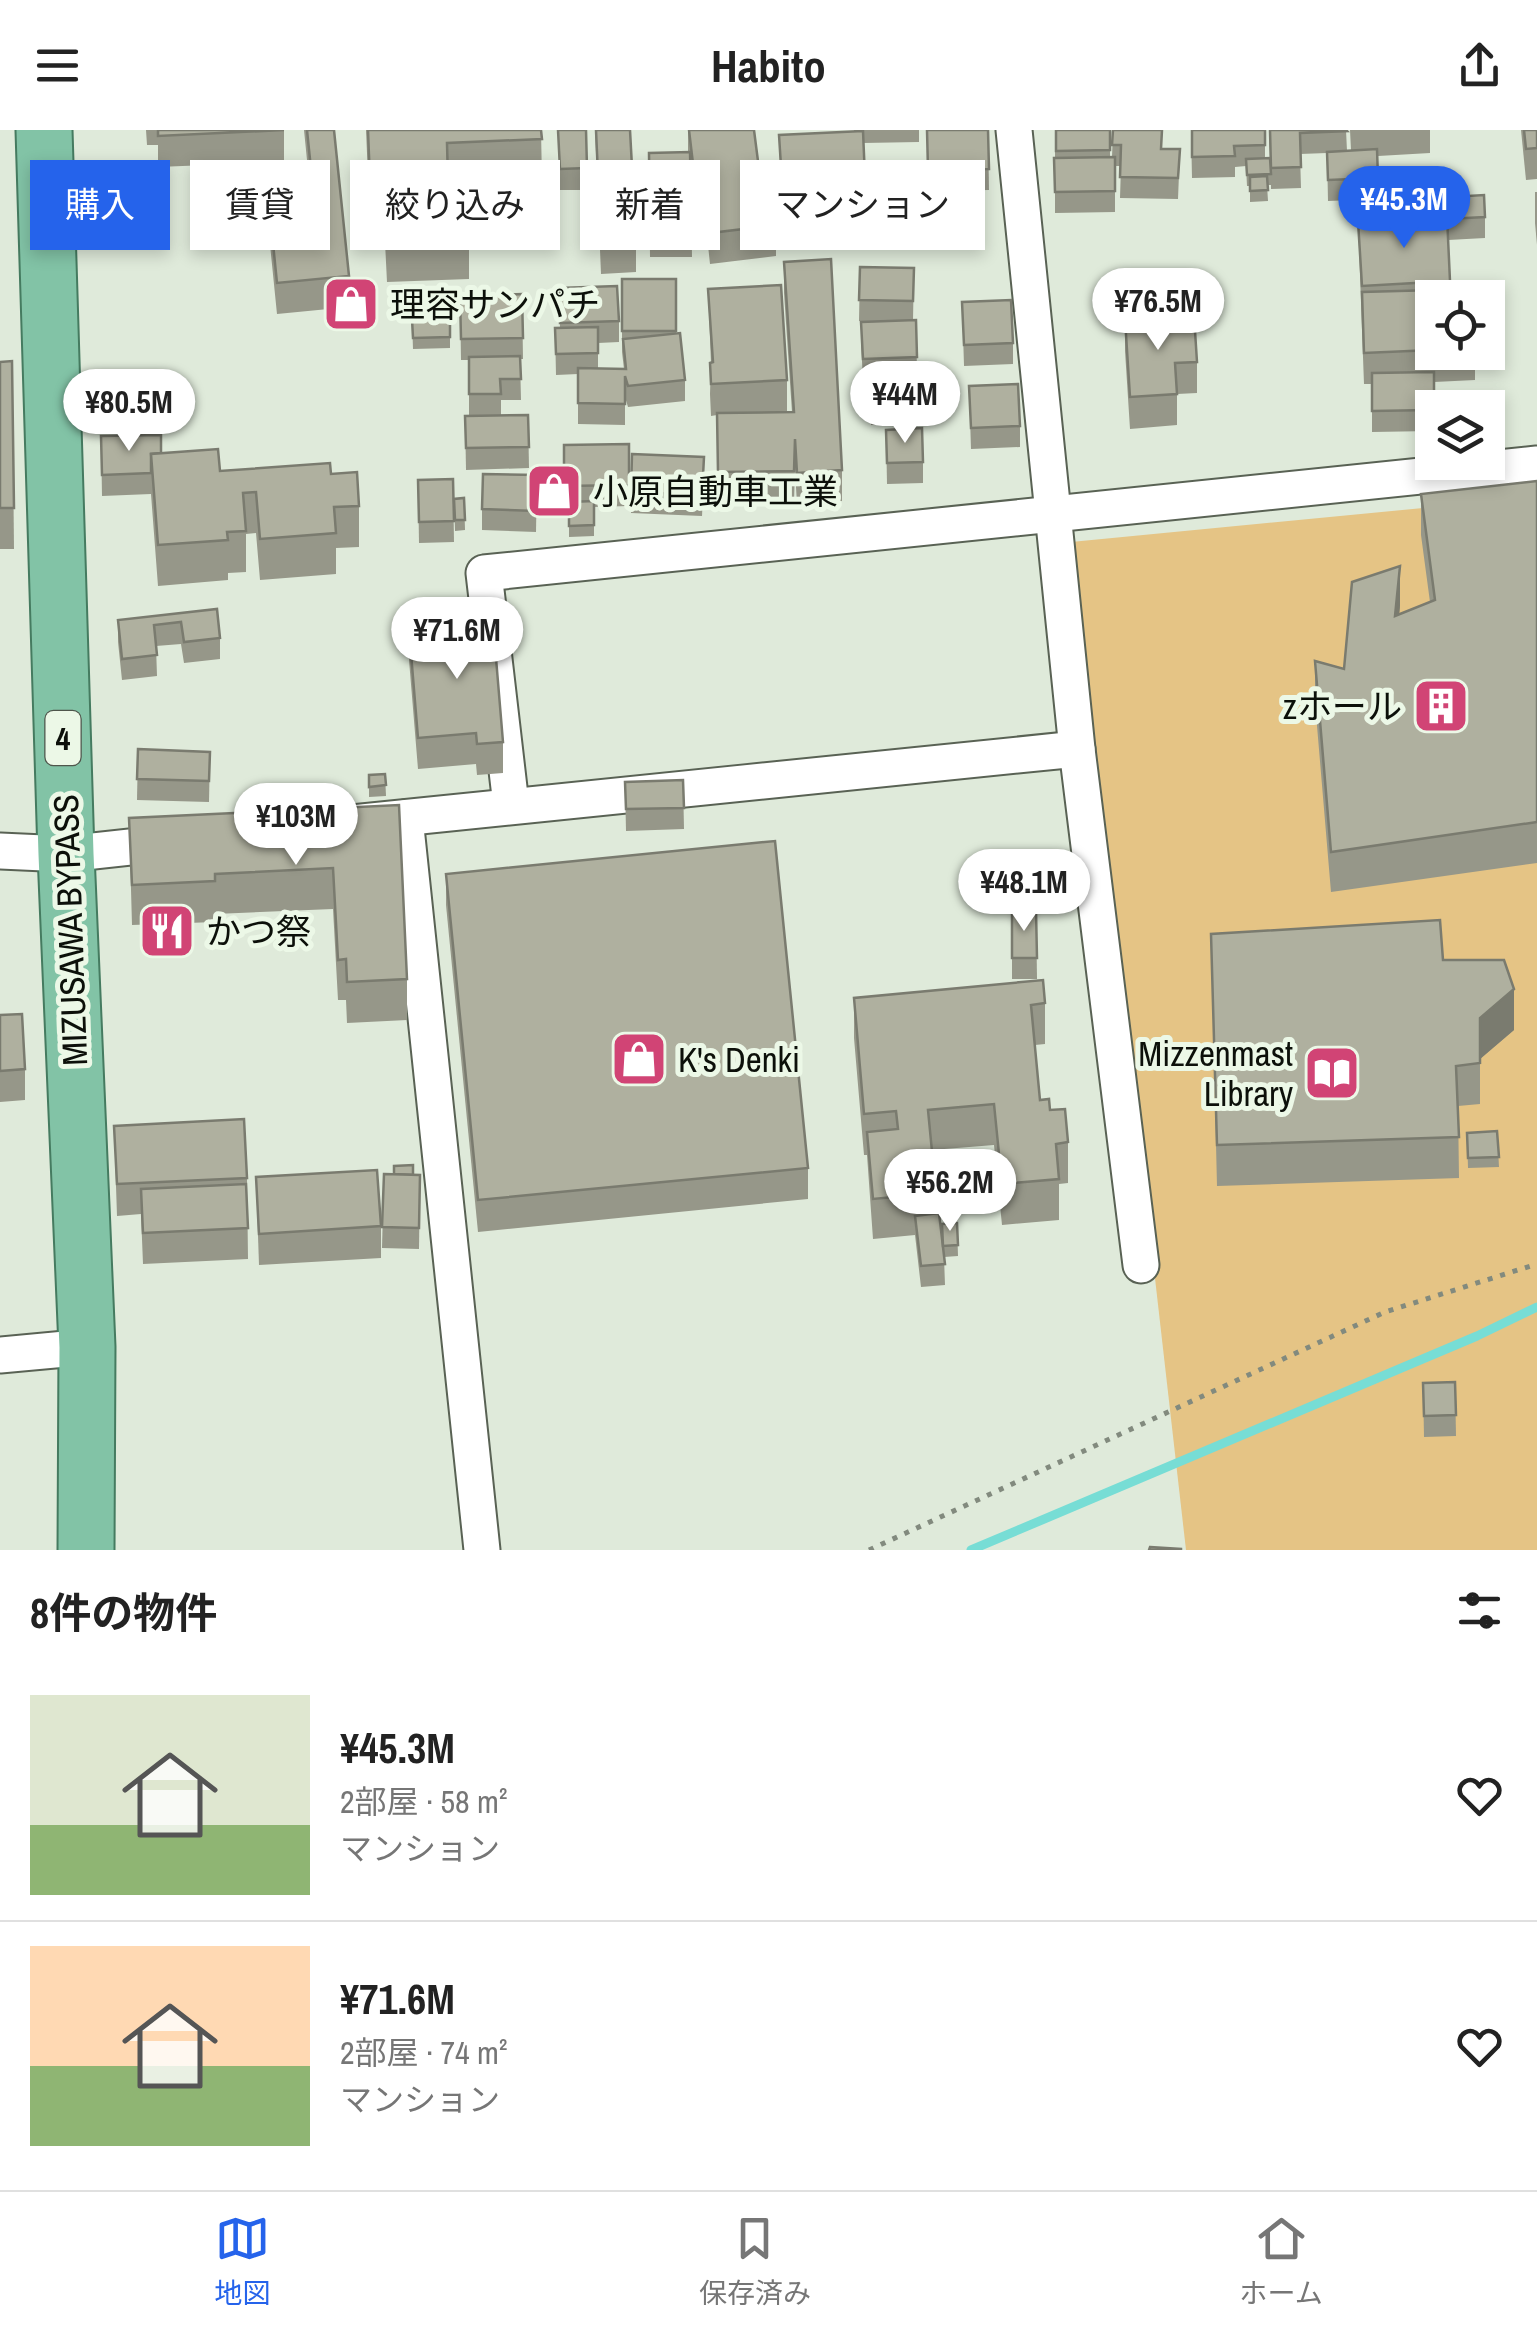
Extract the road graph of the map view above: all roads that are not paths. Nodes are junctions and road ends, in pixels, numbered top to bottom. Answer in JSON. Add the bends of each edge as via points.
{"nodes":[{"id":1,"x":44,"y":130,"type":"edge"},
{"id":2,"x":1014,"y":130,"type":"edge"},
{"id":3,"x":1537,"y":464,"type":"edge"},
{"id":4,"x":1054,"y":512,"type":"junction"},
{"id":5,"x":1077,"y":748,"type":"junction"},
{"id":6,"x":511,"y":805,"type":"junction"},
{"id":7,"x":405,"y":818,"type":"junction"},
{"id":8,"x":311,"y":828,"type":"edge"},
{"id":9,"x":217,"y":838,"type":"edge"},
{"id":10,"x":0,"y":851,"type":"edge"},
{"id":11,"x":66,"y":854,"type":"junction"},
{"id":12,"x":1140,"y":1265,"type":"dead end"},
{"id":13,"x":88,"y":1347,"type":"junction"},
{"id":14,"x":0,"y":1355,"type":"edge"},
{"id":15,"x":86,"y":1550,"type":"edge"},
{"id":16,"x":482,"y":1550,"type":"edge"}],
"edges":[{"from":1,"to":11,"type":"highway","name":"MIZUSAWA BYPASS","number":"4"},
{"from":2,"to":4,"type":"street"},
{"from":3,"to":4,"type":"street"},
{"from":4,"to":5,"type":"street"},
{"from":4,"to":6,"type":"street","via":[[484,573]]},
{"from":5,"to":6,"type":"street"},
{"from":5,"to":12,"type":"street"},
{"from":6,"to":7,"type":"street"},
{"from":7,"to":8,"type":"street"},
{"from":7,"to":16,"type":"street"},
{"from":9,"to":11,"type":"street"},
{"from":10,"to":11,"type":"street"},
{"from":11,"to":13,"type":"highway","name":"MIZUSAWA BYPASS","number":"4"},
{"from":13,"to":14,"type":"street"},
{"from":13,"to":15,"type":"highway","name":"MIZUSAWA BYPASS","number":"4"}]}
